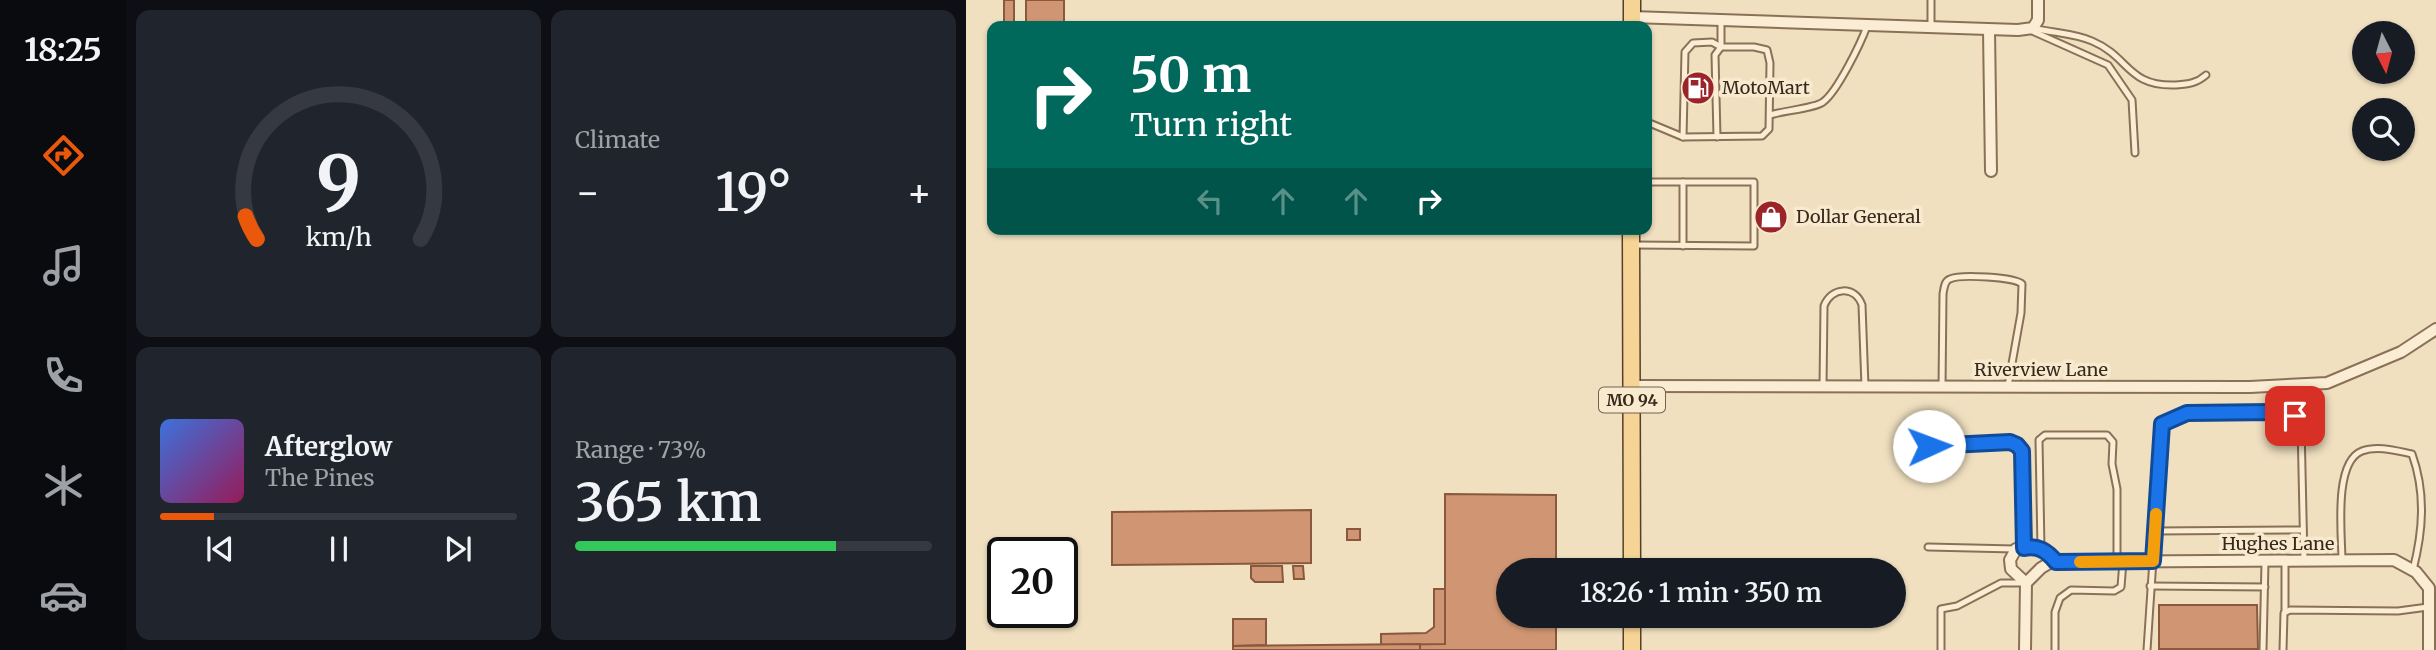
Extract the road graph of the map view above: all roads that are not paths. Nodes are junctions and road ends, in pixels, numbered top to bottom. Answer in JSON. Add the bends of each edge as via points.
{"nodes":[{"id":1,"x":1931,"y":0,"type":"edge"},
{"id":2,"x":2038,"y":0,"type":"edge"},
{"id":3,"x":1632,"y":14,"type":"edge"},
{"id":4,"x":1721,"y":20,"type":"junction"},
{"id":5,"x":1867,"y":26,"type":"junction"},
{"id":6,"x":1931,"y":28,"type":"junction"},
{"id":7,"x":2030,"y":28,"type":"junction"},
{"id":8,"x":1989,"y":30,"type":"junction"},
{"id":9,"x":1720,"y":47,"type":"junction"},
{"id":10,"x":2206,"y":75,"type":"dead end"},
{"id":11,"x":1770,"y":115,"type":"junction"},
{"id":12,"x":1652,"y":124,"type":"edge"},
{"id":13,"x":1683,"y":137,"type":"junction"},
{"id":14,"x":1717,"y":137,"type":"junction"},
{"id":15,"x":2135,"y":153,"type":"dead end"},
{"id":16,"x":1991,"y":171,"type":"dead end"},
{"id":17,"x":1652,"y":181,"type":"edge"},
{"id":18,"x":1683,"y":182,"type":"junction"},
{"id":19,"x":1631,"y":237,"type":"edge"},
{"id":20,"x":1682,"y":246,"type":"junction"},
{"id":21,"x":2436,"y":330,"type":"edge"},
{"id":22,"x":1633,"y":386,"type":"junction"},
{"id":23,"x":1823,"y":387,"type":"junction"},
{"id":24,"x":1865,"y":387,"type":"junction"},
{"id":25,"x":1942,"y":387,"type":"junction"},
{"id":26,"x":2008,"y":387,"type":"junction"},
{"id":27,"x":1929,"y":446,"type":"dead end"},
{"id":28,"x":2304,"y":530,"type":"junction"},
{"id":29,"x":2155,"y":531,"type":"junction"},
{"id":30,"x":1928,"y":547,"type":"dead end"},
{"id":31,"x":2024,"y":548,"type":"junction"},
{"id":32,"x":2041,"y":549,"type":"junction"},
{"id":33,"x":1632,"y":558,"type":"edge"},
{"id":34,"x":2120,"y":561,"type":"junction"},
{"id":35,"x":2153,"y":561,"type":"junction"},
{"id":36,"x":2342,"y":561,"type":"junction"},
{"id":37,"x":2056,"y":562,"type":"junction"},
{"id":38,"x":2265,"y":562,"type":"junction"},
{"id":39,"x":2286,"y":562,"type":"junction"},
{"id":40,"x":2304,"y":562,"type":"junction"},
{"id":41,"x":2413,"y":570,"type":"junction"},
{"id":42,"x":2026,"y":583,"type":"junction"},
{"id":43,"x":2150,"y":586,"type":"junction"},
{"id":44,"x":2265,"y":587,"type":"junction"},
{"id":45,"x":2431,"y":601,"type":"edge"},
{"id":46,"x":2285,"y":612,"type":"junction"},
{"id":47,"x":1632,"y":628,"type":"edge"},
{"id":48,"x":1632,"y":650,"type":"edge"},
{"id":49,"x":1941,"y":650,"type":"edge"},
{"id":50,"x":2025,"y":650,"type":"edge"},
{"id":51,"x":2055,"y":650,"type":"edge"},
{"id":52,"x":2147,"y":650,"type":"edge"},
{"id":53,"x":2263,"y":650,"type":"edge"},
{"id":54,"x":2283,"y":650,"type":"edge"},
{"id":55,"x":2429,"y":650,"type":"edge"}],
"edges":[{"from":1,"to":6,"type":"lane"},
{"from":2,"to":7,"type":"street","via":[[2038,20]]},
{"from":3,"to":4,"type":"street"},
{"from":4,"to":5,"type":"street"},
{"from":4,"to":9,"type":"lane"},
{"from":5,"to":6,"type":"street"},
{"from":5,"to":11,"type":"lane","via":[[1857,52],[1825,102]]},
{"from":6,"to":8,"type":"street"},
{"from":7,"to":8,"type":"street"},
{"from":7,"to":10,"type":"lane","via":[[2093,41],[2151,84],[2197,82]]},
{"from":7,"to":15,"type":"lane","via":[[2108,65],[2132,100]]},
{"from":8,"to":16,"type":"street"},
{"from":9,"to":11,"type":"lane","via":[[1767,50]]},
{"from":9,"to":13,"type":"lane","via":[[1712,42],[1693,43],[1685,52]]},
{"from":9,"to":14,"type":"lane","via":[[1715,55]]},
{"from":11,"to":14,"type":"lane","via":[[1769,129],[1762,136]]},
{"from":12,"to":13,"type":"lane"},
{"from":13,"to":14,"type":"lane"},
{"from":17,"to":18,"type":"lane"},
{"from":18,"to":20,"type":"lane"},
{"from":18,"to":20,"type":"lane","via":[[1754,182],[1754,246]]},
{"from":19,"to":20,"type":"lane"},
{"from":19,"to":22,"type":"main road","number":"MO 94"},
{"from":21,"to":26,"type":"street","name":"Riverview Lane","via":[[2401,352],[2327,383]]},
{"from":22,"to":23,"type":"street","name":"Riverview Lane"},
{"from":22,"to":33,"type":"main road","number":"MO 94"},
{"from":23,"to":24,"type":"street","name":"Riverview Lane"},
{"from":23,"to":24,"type":"lane","via":[[1824,306],[1827,297],[1836,292],[1851,291],[1862,304]]},
{"from":24,"to":25,"type":"street","name":"Riverview Lane"},
{"from":25,"to":26,"type":"street","name":"Riverview Lane"},
{"from":25,"to":26,"type":"lane","via":[[1942,293],[1945,282],[1962,278],[2004,278],[2022,284]]},
{"from":27,"to":31,"type":"lane","via":[[2017,445],[2022,451]]},
{"from":28,"to":29,"type":"lane"},
{"from":28,"to":29,"type":"lane","via":[[2301,425],[2295,416],[2261,412],[2187,413],[2162,424]]},
{"from":28,"to":40,"type":"lane"},
{"from":29,"to":35,"type":"lane"},
{"from":30,"to":31,"type":"lane"},
{"from":31,"to":32,"type":"street"},
{"from":31,"to":42,"type":"street","via":[[2016,549],[2010,560],[2011,569]]},
{"from":32,"to":34,"type":"lane","via":[[2039,440],[2045,435],[2107,435],[2113,442]]},
{"from":32,"to":37,"type":"street"},
{"from":34,"to":35,"type":"street","name":"Hughes Lane"},
{"from":34,"to":37,"type":"street","name":"Hughes Lane"},
{"from":34,"to":51,"type":"lane","via":[[2121,587],[2114,591],[2071,590],[2060,598],[2055,612]]},
{"from":35,"to":38,"type":"street","name":"Hughes Lane"},
{"from":35,"to":43,"type":"lane"},
{"from":36,"to":40,"type":"street","name":"Hughes Lane"},
{"from":36,"to":41,"type":"street","name":"Hughes Lane","via":[[2394,560]]},
{"from":36,"to":41,"type":"lane","via":[[2341,492],[2350,462],[2361,451],[2388,448],[2412,454],[2421,478],[2422,534]]},
{"from":37,"to":42,"type":"street","via":[[2041,568]]},
{"from":38,"to":39,"type":"street","name":"Hughes Lane"},
{"from":38,"to":44,"type":"lane"},
{"from":39,"to":40,"type":"street","name":"Hughes Lane"},
{"from":39,"to":46,"type":"lane"},
{"from":41,"to":45,"type":"street","via":[[2429,588]]},
{"from":42,"to":49,"type":"lane","via":[[2001,583],[1957,606],[1941,609]]},
{"from":42,"to":50,"type":"street"},
{"from":43,"to":44,"type":"lane"},
{"from":43,"to":52,"type":"lane"},
{"from":44,"to":53,"type":"lane"},
{"from":45,"to":46,"type":"lane","via":[[2398,611]]},
{"from":45,"to":55,"type":"street"},
{"from":46,"to":54,"type":"lane"},
{"from":47,"to":48,"type":"main road"}]}
